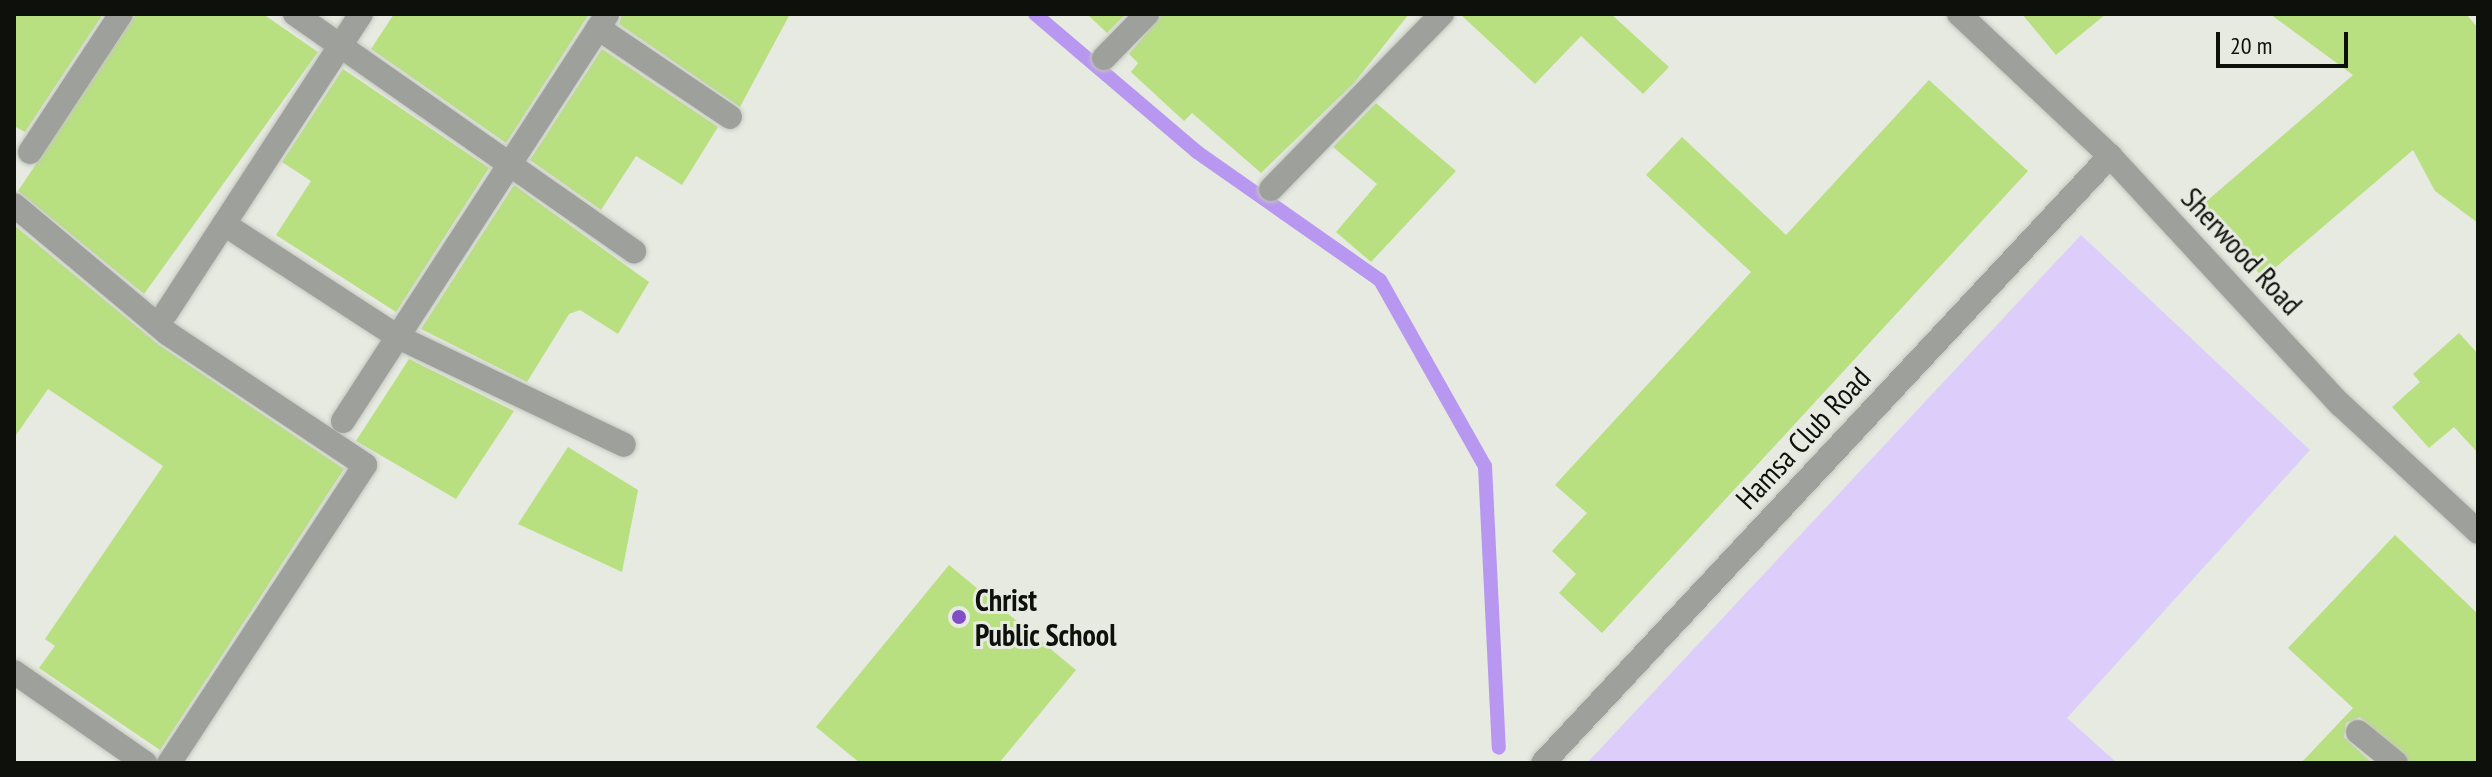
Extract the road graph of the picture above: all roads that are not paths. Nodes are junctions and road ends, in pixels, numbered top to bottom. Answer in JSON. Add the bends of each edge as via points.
{"nodes":[{"id":1,"x":121,"y":14,"type":"edge"},
{"id":2,"x":295,"y":14,"type":"edge"},
{"id":3,"x":361,"y":14,"type":"edge"},
{"id":4,"x":1147,"y":14,"type":"edge"},
{"id":5,"x":1442,"y":14,"type":"edge"},
{"id":6,"x":1959,"y":14,"type":"edge"},
{"id":7,"x":602,"y":21,"type":"edge"},
{"id":8,"x":340,"y":46,"type":"junction"},
{"id":9,"x":1104,"y":58,"type":"dead end"},
{"id":10,"x":730,"y":117,"type":"dead end"},
{"id":11,"x":30,"y":152,"type":"dead end"},
{"id":12,"x":2110,"y":156,"type":"junction"},
{"id":13,"x":509,"y":165,"type":"junction"},
{"id":14,"x":1271,"y":189,"type":"dead end"},
{"id":15,"x":14,"y":205,"type":"edge"},
{"id":16,"x":224,"y":224,"type":"junction"},
{"id":17,"x":634,"y":251,"type":"dead end"},
{"id":18,"x":166,"y":313,"type":"dead end"},
{"id":19,"x":398,"y":337,"type":"junction"},
{"id":20,"x":343,"y":421,"type":"dead end"},
{"id":21,"x":624,"y":445,"type":"dead end"},
{"id":22,"x":2478,"y":532,"type":"edge"},
{"id":23,"x":14,"y":672,"type":"edge"},
{"id":24,"x":2358,"y":732,"type":"dead end"},
{"id":25,"x":145,"y":763,"type":"edge"},
{"id":26,"x":169,"y":763,"type":"edge"},
{"id":27,"x":1543,"y":763,"type":"edge"},
{"id":28,"x":2396,"y":763,"type":"edge"}],
"edges":[{"from":1,"to":11,"type":"street"},
{"from":2,"to":8,"type":"street"},
{"from":3,"to":8,"type":"street"},
{"from":4,"to":9,"type":"street"},
{"from":5,"to":14,"type":"street"},
{"from":6,"to":12,"type":"street","name":"Sherwood Road"},
{"from":7,"to":10,"type":"street"},
{"from":7,"to":13,"type":"street"},
{"from":8,"to":13,"type":"street"},
{"from":8,"to":16,"type":"street"},
{"from":12,"to":22,"type":"street","name":"Sherwood Road","via":[[2340,404]]},
{"from":12,"to":27,"type":"street","name":"Hamsa Club Road"},
{"from":13,"to":17,"type":"street"},
{"from":13,"to":19,"type":"street"},
{"from":15,"to":26,"type":"street","via":[[167,333],[365,465]]},
{"from":16,"to":18,"type":"street"},
{"from":16,"to":19,"type":"street"},
{"from":19,"to":20,"type":"street"},
{"from":19,"to":21,"type":"street"},
{"from":23,"to":25,"type":"street"},
{"from":24,"to":28,"type":"street"}]}
